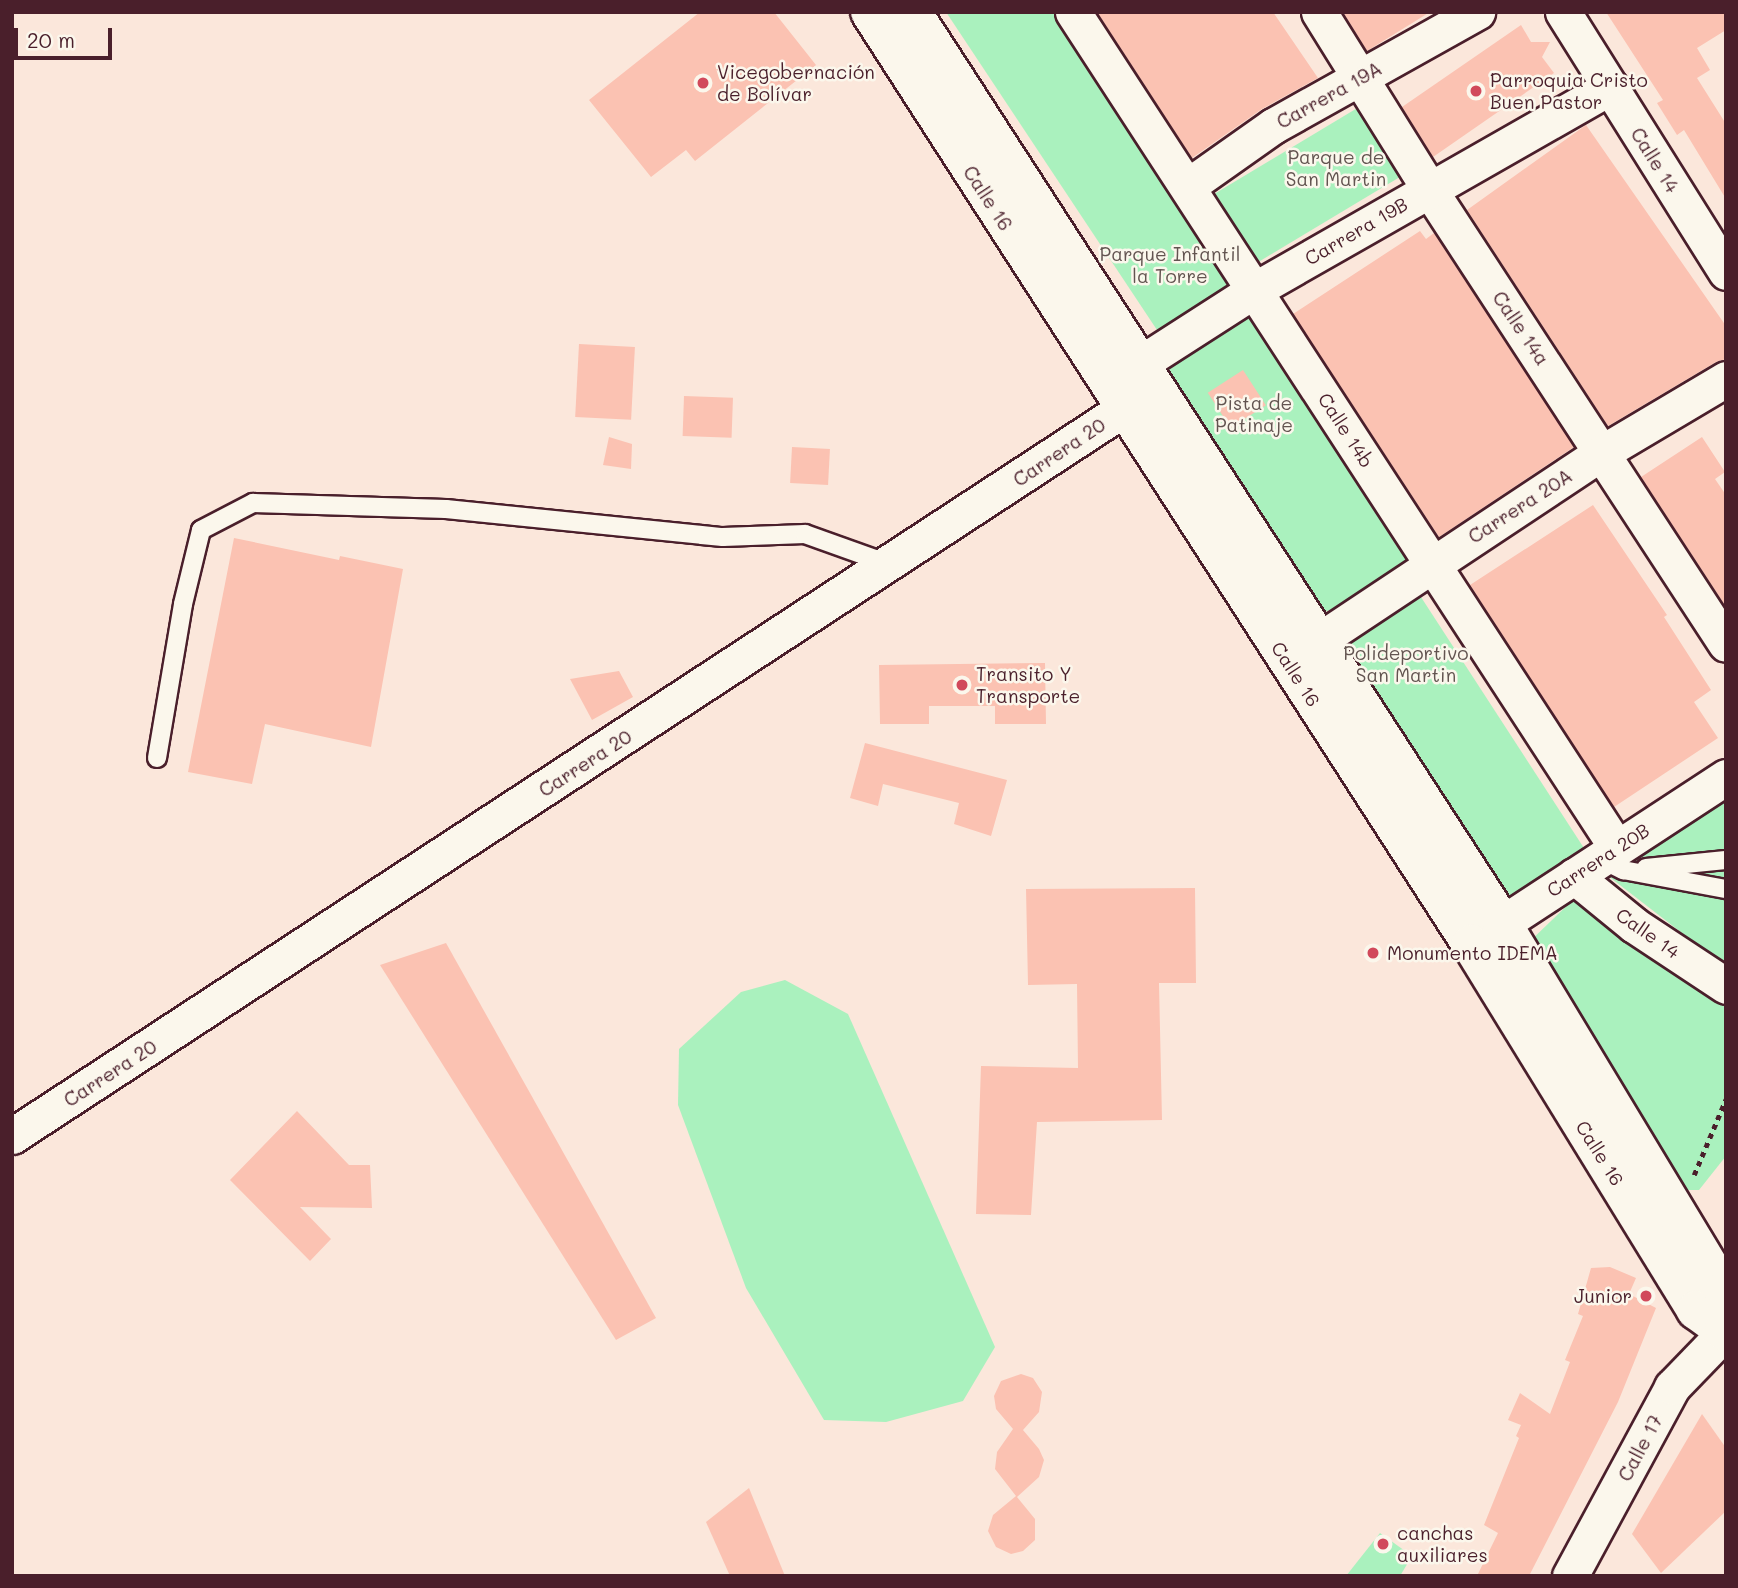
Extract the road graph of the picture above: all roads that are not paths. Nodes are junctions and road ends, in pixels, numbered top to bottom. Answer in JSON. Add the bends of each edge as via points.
{"nodes":[{"id":1,"x":1073,"y":12,"type":"edge"},
{"id":2,"x":1319,"y":12,"type":"edge"},
{"id":3,"x":1477,"y":12,"type":"edge"},
{"id":4,"x":1563,"y":12,"type":"edge"},
{"id":5,"x":891,"y":16,"type":"edge"},
{"id":6,"x":1361,"y":77,"type":"junction"},
{"id":7,"x":1610,"y":87,"type":"junction"},
{"id":8,"x":1188,"y":186,"type":"junction"},
{"id":9,"x":1429,"y":188,"type":"junction"},
{"id":10,"x":1726,"y":272,"type":"edge"},
{"id":11,"x":1256,"y":289,"type":"junction"},
{"id":12,"x":1149,"y":375,"type":"junction"},
{"id":13,"x":1726,"y":379,"type":"edge"},
{"id":14,"x":1116,"y":397,"type":"junction"},
{"id":15,"x":1603,"y":452,"type":"junction"},
{"id":16,"x":888,"y":564,"type":"junction"},
{"id":17,"x":1431,"y":564,"type":"junction"},
{"id":18,"x":1318,"y":641,"type":"junction"},
{"id":19,"x":1726,"y":644,"type":"edge"},
{"id":20,"x":157,"y":758,"type":"dead end"},
{"id":21,"x":1726,"y":777,"type":"edge"},
{"id":22,"x":1726,"y":860,"type":"edge"},
{"id":23,"x":1604,"y":863,"type":"junction"},
{"id":24,"x":1726,"y":889,"type":"edge"},
{"id":25,"x":1486,"y":933,"type":"junction"},
{"id":26,"x":1726,"y":986,"type":"edge"},
{"id":27,"x":12,"y":1136,"type":"edge"},
{"id":28,"x":1726,"y":1331,"type":"edge"},
{"id":29,"x":1570,"y":1576,"type":"edge"}],
"edges":[{"from":1,"to":8,"type":"street","name":"Calle 14b"},
{"from":2,"to":6,"type":"street","name":"Calle 14a"},
{"from":3,"to":6,"type":"street","name":"Carrera 19A"},
{"from":4,"to":7,"type":"street","name":"Calle 14"},
{"from":5,"to":12,"type":"highway","name":"Calle 16"},
{"from":5,"to":14,"type":"highway","name":"Calle 16"},
{"from":6,"to":8,"type":"street","name":"Carrera 19A","via":[[1273,126]]},
{"from":6,"to":9,"type":"street","name":"Calle 14a"},
{"from":7,"to":9,"type":"street","name":"Carrera 19B"},
{"from":7,"to":10,"type":"street","name":"Calle 14"},
{"from":8,"to":11,"type":"street","name":"Calle 14b"},
{"from":9,"to":11,"type":"street","name":"Carrera 19B"},
{"from":9,"to":15,"type":"street","name":"Calle 14a"},
{"from":11,"to":12,"type":"street","name":"Carrera 19B"},
{"from":11,"to":17,"type":"street","name":"Calle 14b"},
{"from":12,"to":14,"type":"street","name":"Carrera 19B"},
{"from":12,"to":18,"type":"highway","name":"Calle 16"},
{"from":13,"to":15,"type":"street","name":"Carrera 20A"},
{"from":14,"to":16,"type":"street","name":"Carrera 20"},
{"from":14,"to":25,"type":"highway","name":"Calle 16"},
{"from":15,"to":17,"type":"street","name":"Carrera 20A"},
{"from":15,"to":19,"type":"street","name":"Calle 14a"},
{"from":16,"to":20,"type":"lane","via":[[805,534],[723,537],[446,509],[253,503],[201,530],[183,604]]},
{"from":16,"to":27,"type":"street","name":"Carrera 20"},
{"from":17,"to":18,"type":"street","name":"Carrera 20A"},
{"from":17,"to":23,"type":"street","name":"Calle 14b"},
{"from":18,"to":25,"type":"highway","name":"Calle 16"},
{"from":21,"to":23,"type":"street","name":"Carrera 20B"},
{"from":22,"to":23,"type":"lane"},
{"from":23,"to":24,"type":"lane"},
{"from":23,"to":25,"type":"street","name":"Carrera 20B"},
{"from":23,"to":26,"type":"street","name":"Calle 14","via":[[1634,925]]},
{"from":25,"to":28,"type":"highway","name":"Calle 16","via":[[1696,1310]]},
{"from":25,"to":28,"type":"highway","name":"Calle 16","via":[[1678,1210],[1724,1292]]},
{"from":28,"to":29,"type":"street","name":"Calle 17","via":[[1672,1387]]}]}
